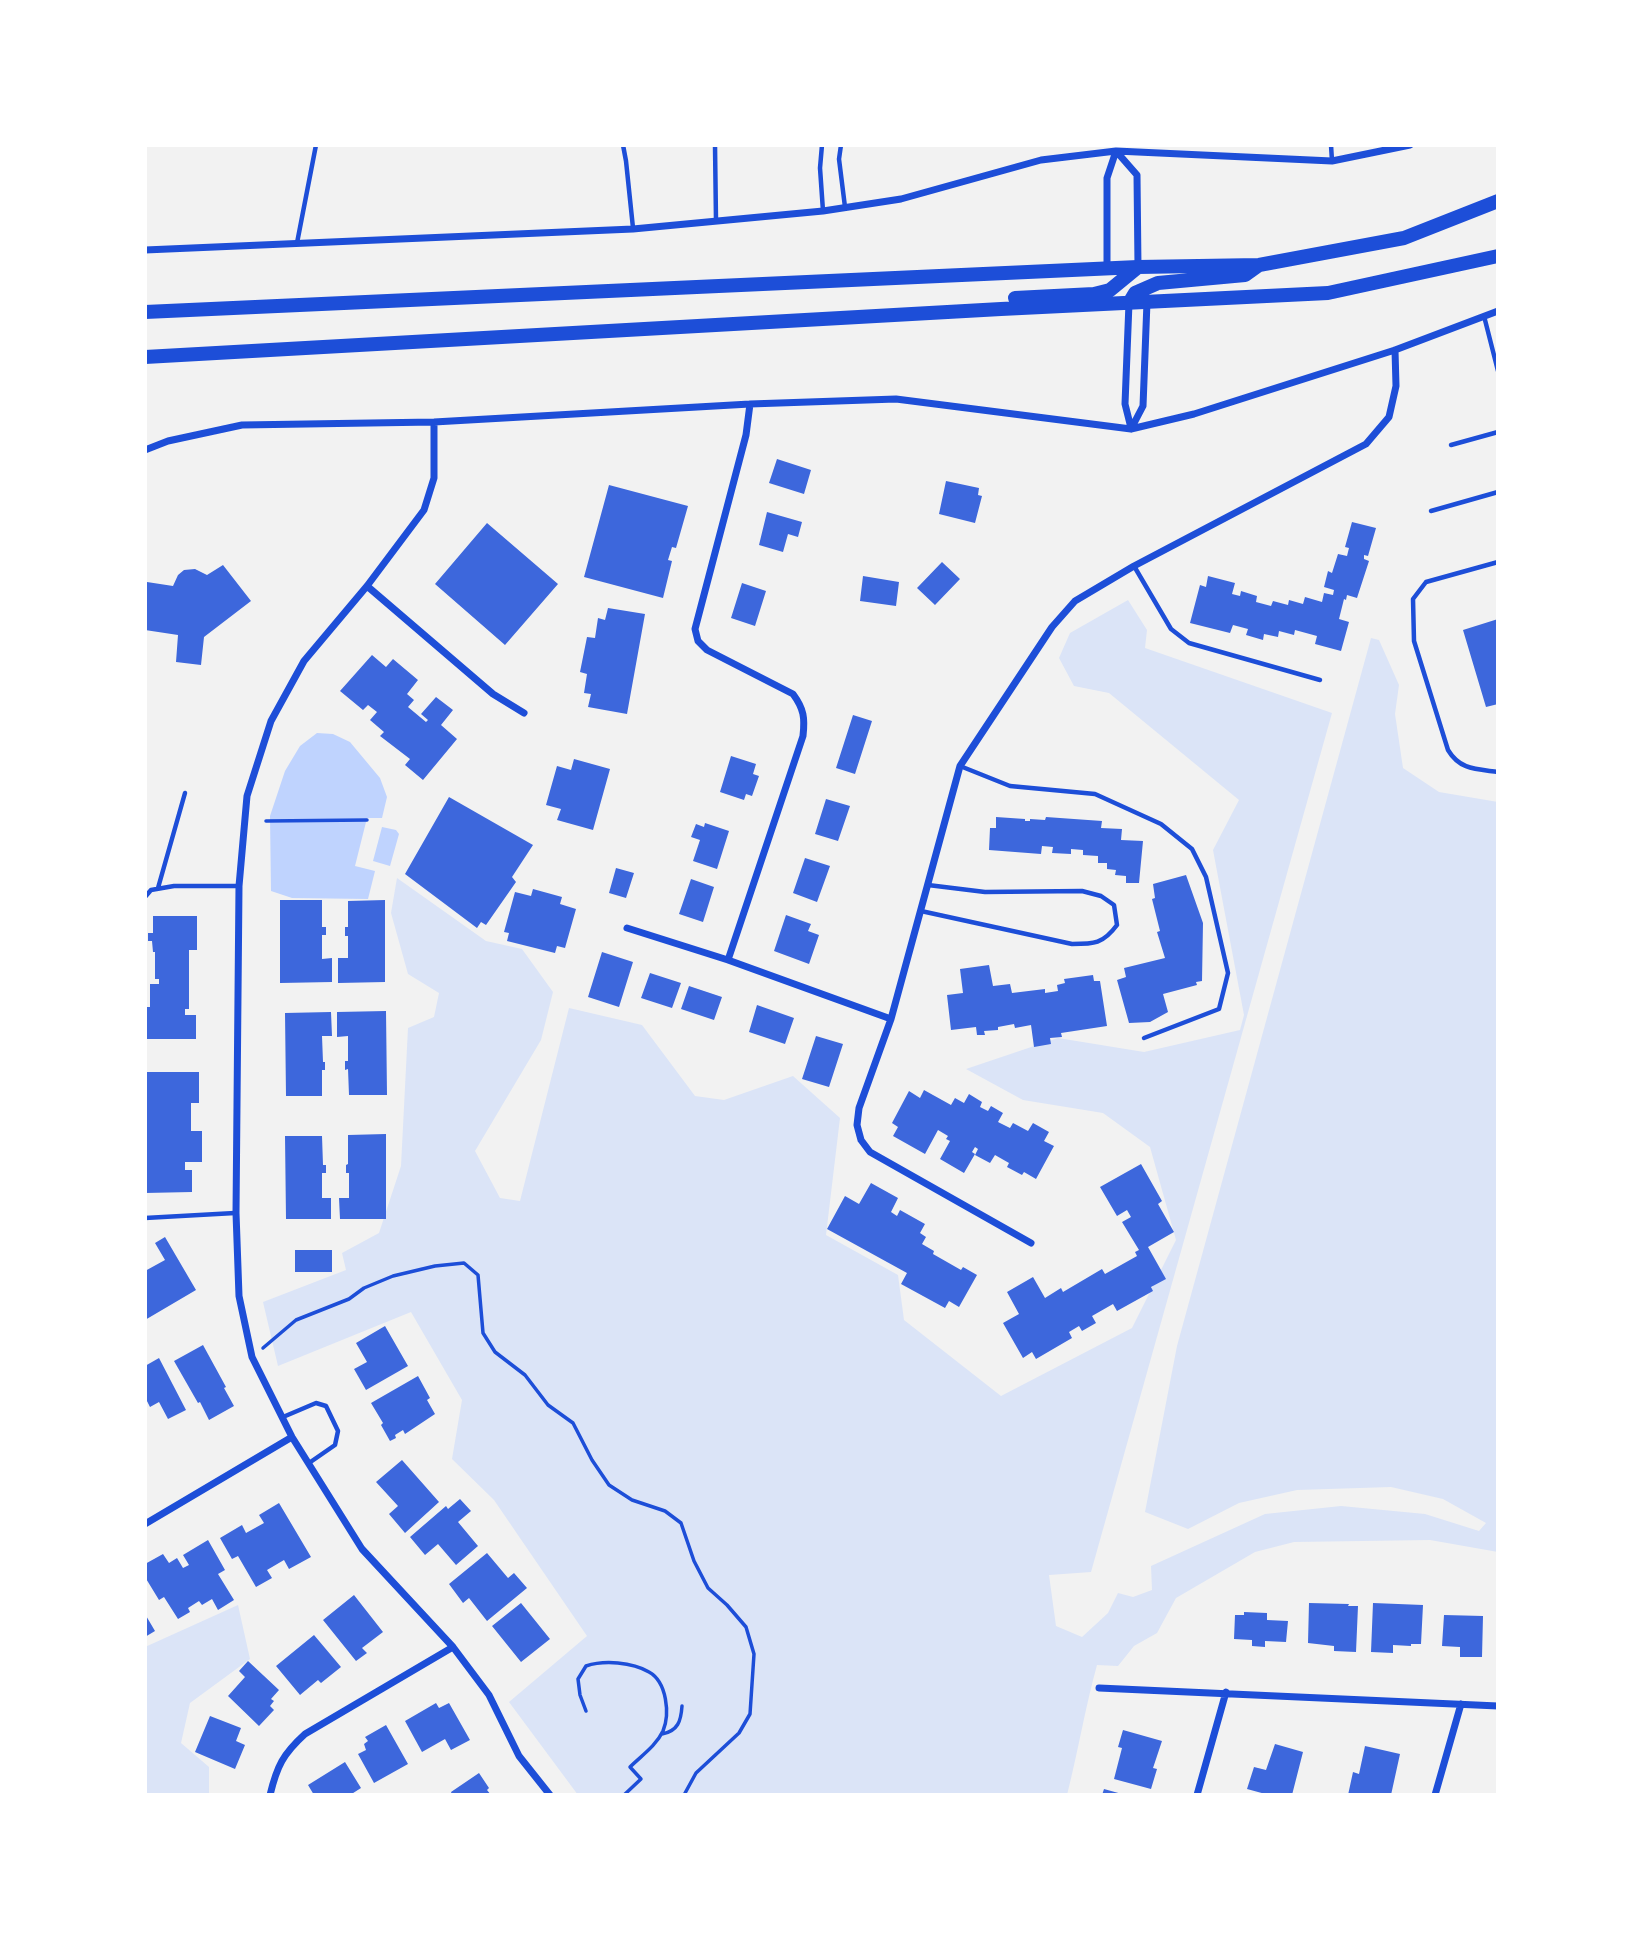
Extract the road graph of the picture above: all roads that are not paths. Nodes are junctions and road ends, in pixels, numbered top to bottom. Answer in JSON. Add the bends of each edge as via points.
{"nodes":[{"id":1,"x":316,"y":145,"type":"edge"},
{"id":2,"x":623,"y":145,"type":"edge"},
{"id":3,"x":715,"y":145,"type":"edge"},
{"id":4,"x":822,"y":145,"type":"edge"},
{"id":5,"x":841,"y":145,"type":"edge"},
{"id":6,"x":1331,"y":145,"type":"edge"},
{"id":7,"x":1410,"y":145,"type":"edge"},
{"id":8,"x":1116,"y":151,"type":"junction"},
{"id":9,"x":1332,"y":161,"type":"junction"},
{"id":10,"x":1498,"y":201,"type":"edge"},
{"id":11,"x":845,"y":207,"type":"junction"},
{"id":12,"x":823,"y":211,"type":"junction"},
{"id":13,"x":716,"y":222,"type":"junction"},
{"id":14,"x":633,"y":229,"type":"junction"},
{"id":15,"x":297,"y":244,"type":"junction"},
{"id":16,"x":145,"y":250,"type":"edge"},
{"id":17,"x":1498,"y":256,"type":"edge"},
{"id":18,"x":1259,"y":265,"type":"junction"},
{"id":19,"x":1138,"y":267,"type":"junction"},
{"id":20,"x":1107,"y":268,"type":"junction"},
{"id":21,"x":1147,"y":302,"type":"junction"},
{"id":22,"x":1129,"y":303,"type":"junction"},
{"id":23,"x":1001,"y":309,"type":"junction"},
{"id":24,"x":1498,"y":311,"type":"edge"},
{"id":25,"x":145,"y":312,"type":"edge"},
{"id":26,"x":1485,"y":316,"type":"junction"},
{"id":27,"x":1395,"y":350,"type":"junction"},
{"id":28,"x":145,"y":357,"type":"edge"},
{"id":29,"x":1498,"y":371,"type":"edge"},
{"id":30,"x":750,"y":404,"type":"junction"},
{"id":31,"x":434,"y":422,"type":"junction"},
{"id":32,"x":1131,"y":429,"type":"junction"},
{"id":33,"x":1498,"y":432,"type":"edge"},
{"id":34,"x":1451,"y":445,"type":"dead end"},
{"id":35,"x":145,"y":450,"type":"edge"},
{"id":36,"x":1498,"y":492,"type":"edge"},
{"id":37,"x":1431,"y":511,"type":"dead end"},
{"id":38,"x":1498,"y":562,"type":"edge"},
{"id":39,"x":1133,"y":566,"type":"junction"},
{"id":40,"x":367,"y":586,"type":"junction"},
{"id":41,"x":1320,"y":680,"type":"dead end"},
{"id":42,"x":524,"y":713,"type":"dead end"},
{"id":43,"x":960,"y":766,"type":"junction"},
{"id":44,"x":1498,"y":772,"type":"edge"},
{"id":45,"x":185,"y":793,"type":"dead end"},
{"id":46,"x":928,"y":885,"type":"junction"},
{"id":47,"x":239,"y":886,"type":"junction"},
{"id":48,"x":158,"y":888,"type":"junction"},
{"id":49,"x":145,"y":897,"type":"edge"},
{"id":50,"x":921,"y":911,"type":"junction"},
{"id":51,"x":628,"y":928,"type":"dead end"},
{"id":52,"x":728,"y":960,"type":"junction"},
{"id":53,"x":891,"y":1019,"type":"junction"},
{"id":54,"x":1144,"y":1038,"type":"dead end"},
{"id":55,"x":236,"y":1213,"type":"junction"},
{"id":56,"x":145,"y":1218,"type":"edge"},
{"id":57,"x":1031,"y":1243,"type":"dead end"},
{"id":58,"x":282,"y":1418,"type":"junction"},
{"id":59,"x":292,"y":1437,"type":"junction"},
{"id":60,"x":308,"y":1463,"type":"junction"},
{"id":61,"x":145,"y":1524,"type":"edge"},
{"id":62,"x":453,"y":1647,"type":"junction"},
{"id":63,"x":1099,"y":1688,"type":"dead end"},
{"id":64,"x":1226,"y":1692,"type":"junction"},
{"id":65,"x":1461,"y":1704,"type":"junction"},
{"id":66,"x":1498,"y":1706,"type":"edge"},
{"id":67,"x":270,"y":1795,"type":"edge"},
{"id":68,"x":550,"y":1795,"type":"edge"},
{"id":69,"x":1197,"y":1795,"type":"edge"},
{"id":70,"x":1435,"y":1795,"type":"edge"}],
"edges":[{"from":1,"to":15,"type":"lane"},
{"from":2,"to":14,"type":"lane"},
{"from":3,"to":13,"type":"lane"},
{"from":4,"to":12,"type":"lane"},
{"from":5,"to":11,"type":"lane"},
{"from":6,"to":9,"type":"lane"},
{"from":7,"to":9,"type":"street"},
{"from":8,"to":9,"type":"street"},
{"from":8,"to":11,"type":"street","via":[[1041,160],[901,199]]},
{"from":8,"to":19,"type":"street","via":[[1137,175]]},
{"from":8,"to":20,"type":"street","via":[[1107,178]]},
{"from":10,"to":18,"type":"main road","via":[[1404,238]]},
{"from":11,"to":12,"type":"street"},
{"from":12,"to":13,"type":"street"},
{"from":13,"to":14,"type":"street"},
{"from":14,"to":15,"type":"street"},
{"from":15,"to":16,"type":"street"},
{"from":17,"to":21,"type":"main road","via":[[1328,293]]},
{"from":18,"to":19,"type":"main road"},
{"from":18,"to":22,"type":"main road","via":[[1245,275],[1158,283],[1135,293]]},
{"from":19,"to":20,"type":"main road"},
{"from":19,"to":23,"type":"main road","via":[[1110,290],[1010,299]]},
{"from":20,"to":25,"type":"main road"},
{"from":21,"to":22,"type":"main road"},
{"from":21,"to":32,"type":"street","via":[[1143,405]]},
{"from":22,"to":23,"type":"main road"},
{"from":22,"to":32,"type":"street","via":[[1125,404]]},
{"from":23,"to":28,"type":"main road"},
{"from":24,"to":26,"type":"street"},
{"from":26,"to":27,"type":"street"},
{"from":26,"to":29,"type":"lane"},
{"from":27,"to":32,"type":"street","via":[[1194,414]]},
{"from":27,"to":39,"type":"street","via":[[1396,386],[1389,417],[1366,444]]},
{"from":30,"to":31,"type":"street"},
{"from":30,"to":32,"type":"street","via":[[896,399]]},
{"from":30,"to":52,"type":"street","via":[[695,629],[707,650],[793,694],[804,719],[803,736]]},
{"from":31,"to":35,"type":"street","via":[[242,425]]},
{"from":31,"to":40,"type":"street","via":[[434,478],[424,510]]},
{"from":33,"to":34,"type":"lane"},
{"from":36,"to":37,"type":"lane"},
{"from":38,"to":44,"type":"lane","via":[[1426,582],[1413,599],[1415,641],[1448,750],[1455,761],[1472,769]]},
{"from":39,"to":41,"type":"lane","via":[[1171,629],[1189,643]]},
{"from":39,"to":43,"type":"street","via":[[1075,601],[1052,627]]},
{"from":40,"to":42,"type":"street","via":[[493,694]]},
{"from":40,"to":47,"type":"street","via":[[304,661],[271,722],[247,796]]},
{"from":43,"to":46,"type":"street"},
{"from":43,"to":54,"type":"lane","via":[[1010,786],[1095,794],[1161,824],[1192,849],[1206,877],[1228,973],[1219,1009]]},
{"from":45,"to":48,"type":"lane"},
{"from":46,"to":50,"type":"street"},
{"from":46,"to":50,"type":"lane","via":[[985,892],[1082,891],[1114,905],[1117,925],[1108,937],[1094,944],[1072,944]]},
{"from":47,"to":48,"type":"lane"},
{"from":47,"to":55,"type":"street"},
{"from":48,"to":49,"type":"lane"},
{"from":50,"to":53,"type":"street"},
{"from":51,"to":52,"type":"street"},
{"from":52,"to":53,"type":"street"},
{"from":53,"to":57,"type":"street","via":[[859,1108],[861,1140],[870,1152]]},
{"from":55,"to":56,"type":"lane"},
{"from":55,"to":58,"type":"street","via":[[239,1297],[252,1357]]},
{"from":58,"to":59,"type":"street"},
{"from":58,"to":60,"type":"lane","via":[[316,1403],[326,1406],[338,1431],[335,1445]]},
{"from":59,"to":60,"type":"street"},
{"from":59,"to":61,"type":"street"},
{"from":60,"to":62,"type":"street","via":[[362,1549]]},
{"from":62,"to":67,"type":"street","via":[[305,1734],[276,1770]]},
{"from":62,"to":68,"type":"street","via":[[489,1695],[519,1756]]},
{"from":63,"to":64,"type":"street"},
{"from":64,"to":65,"type":"street"},
{"from":64,"to":69,"type":"street"},
{"from":65,"to":66,"type":"street"},
{"from":65,"to":70,"type":"street"}]}
